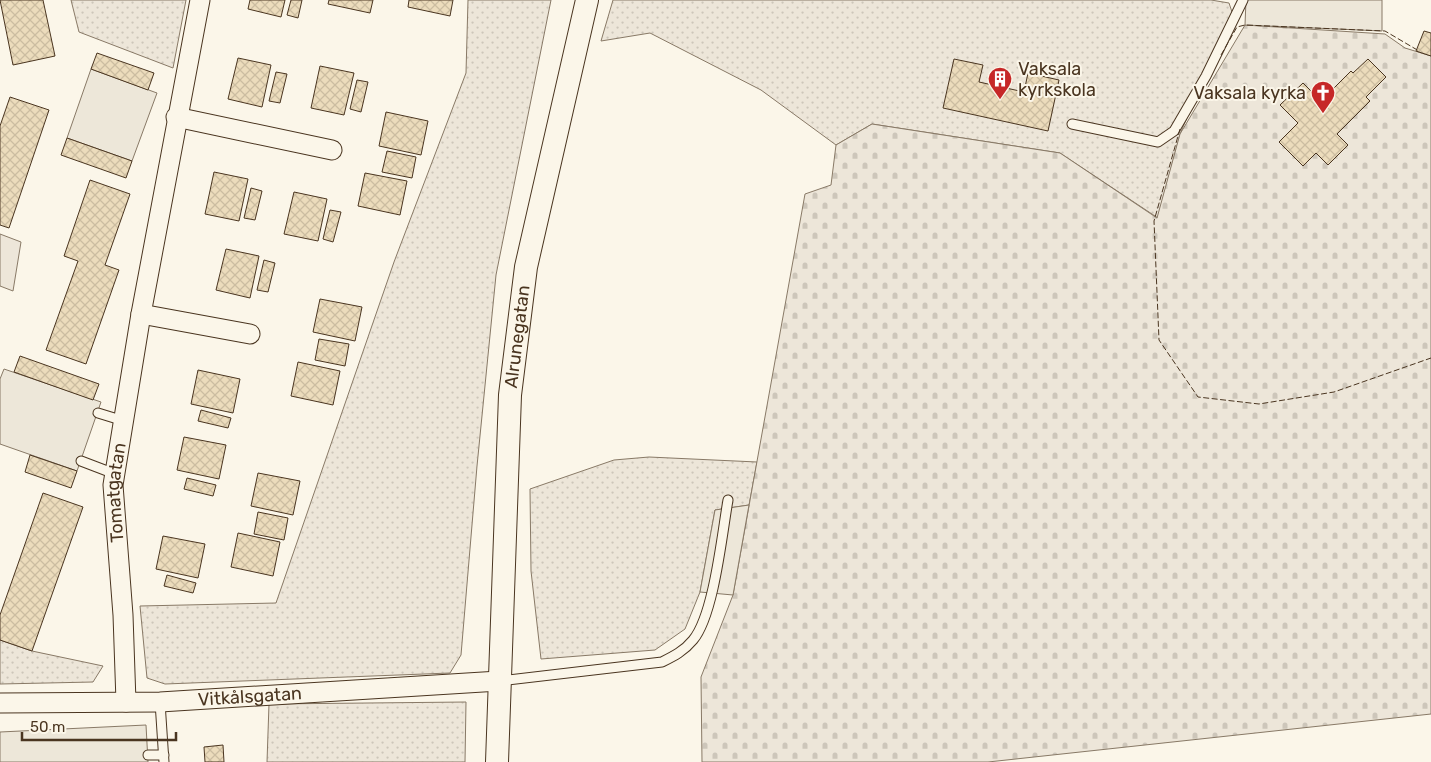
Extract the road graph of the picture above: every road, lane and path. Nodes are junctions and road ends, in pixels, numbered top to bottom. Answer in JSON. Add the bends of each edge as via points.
{"nodes":[{"id":1,"x":200,"y":0,"type":"edge"},
{"id":2,"x":587,"y":0,"type":"edge"},
{"id":3,"x":1243,"y":0,"type":"edge"},
{"id":4,"x":176,"y":117,"type":"junction"},
{"id":5,"x":1072,"y":124,"type":"dead end"},
{"id":6,"x":332,"y":150,"type":"dead end"},
{"id":7,"x":141,"y":314,"type":"junction"},
{"id":8,"x":250,"y":334,"type":"dead end"},
{"id":9,"x":98,"y":413,"type":"dead end"},
{"id":10,"x":124,"y":421,"type":"junction"},
{"id":11,"x":81,"y":461,"type":"dead end"},
{"id":12,"x":115,"y":474,"type":"junction"},
{"id":13,"x":728,"y":500,"type":"dead end"},
{"id":14,"x":499,"y":681,"type":"junction"},
{"id":15,"x":126,"y":702,"type":"junction"},
{"id":16,"x":160,"y":702,"type":"junction"},
{"id":17,"x":0,"y":703,"type":"edge"},
{"id":18,"x":148,"y":755,"type":"dead end"},
{"id":19,"x":164,"y":759,"type":"edge"},
{"id":20,"x":497,"y":762,"type":"edge"}],
"edges":[{"from":1,"to":4,"type":"street","name":"Tomatgatan"},
{"from":2,"to":14,"type":"street","name":"Alrunegatan","via":[[526,267],[510,396]]},
{"from":3,"to":5,"type":"lane","via":[[1206,76],[1174,131],[1158,142]]},
{"from":4,"to":6,"type":"street"},
{"from":4,"to":7,"type":"street","name":"Tomatgatan"},
{"from":7,"to":8,"type":"street"},
{"from":7,"to":10,"type":"street","name":"Tomatgatan"},
{"from":9,"to":10,"type":"lane"},
{"from":10,"to":12,"type":"street","name":"Tomatgatan"},
{"from":11,"to":12,"type":"lane"},
{"from":12,"to":15,"type":"street","name":"Tomatgatan","via":[[113,485]]},
{"from":13,"to":14,"type":"lane","via":[[706,614],[694,639],[679,654],[662,662]]},
{"from":14,"to":16,"type":"street","name":"Vitkålsgatan"},
{"from":14,"to":20,"type":"street","name":"Alrunegatan"},
{"from":15,"to":16,"type":"street","name":"Vitkålsgatan"},
{"from":15,"to":17,"type":"street","name":"Vitkålsgatan"},
{"from":16,"to":19,"type":"lane"},
{"from":18,"to":19,"type":"lane"}]}
